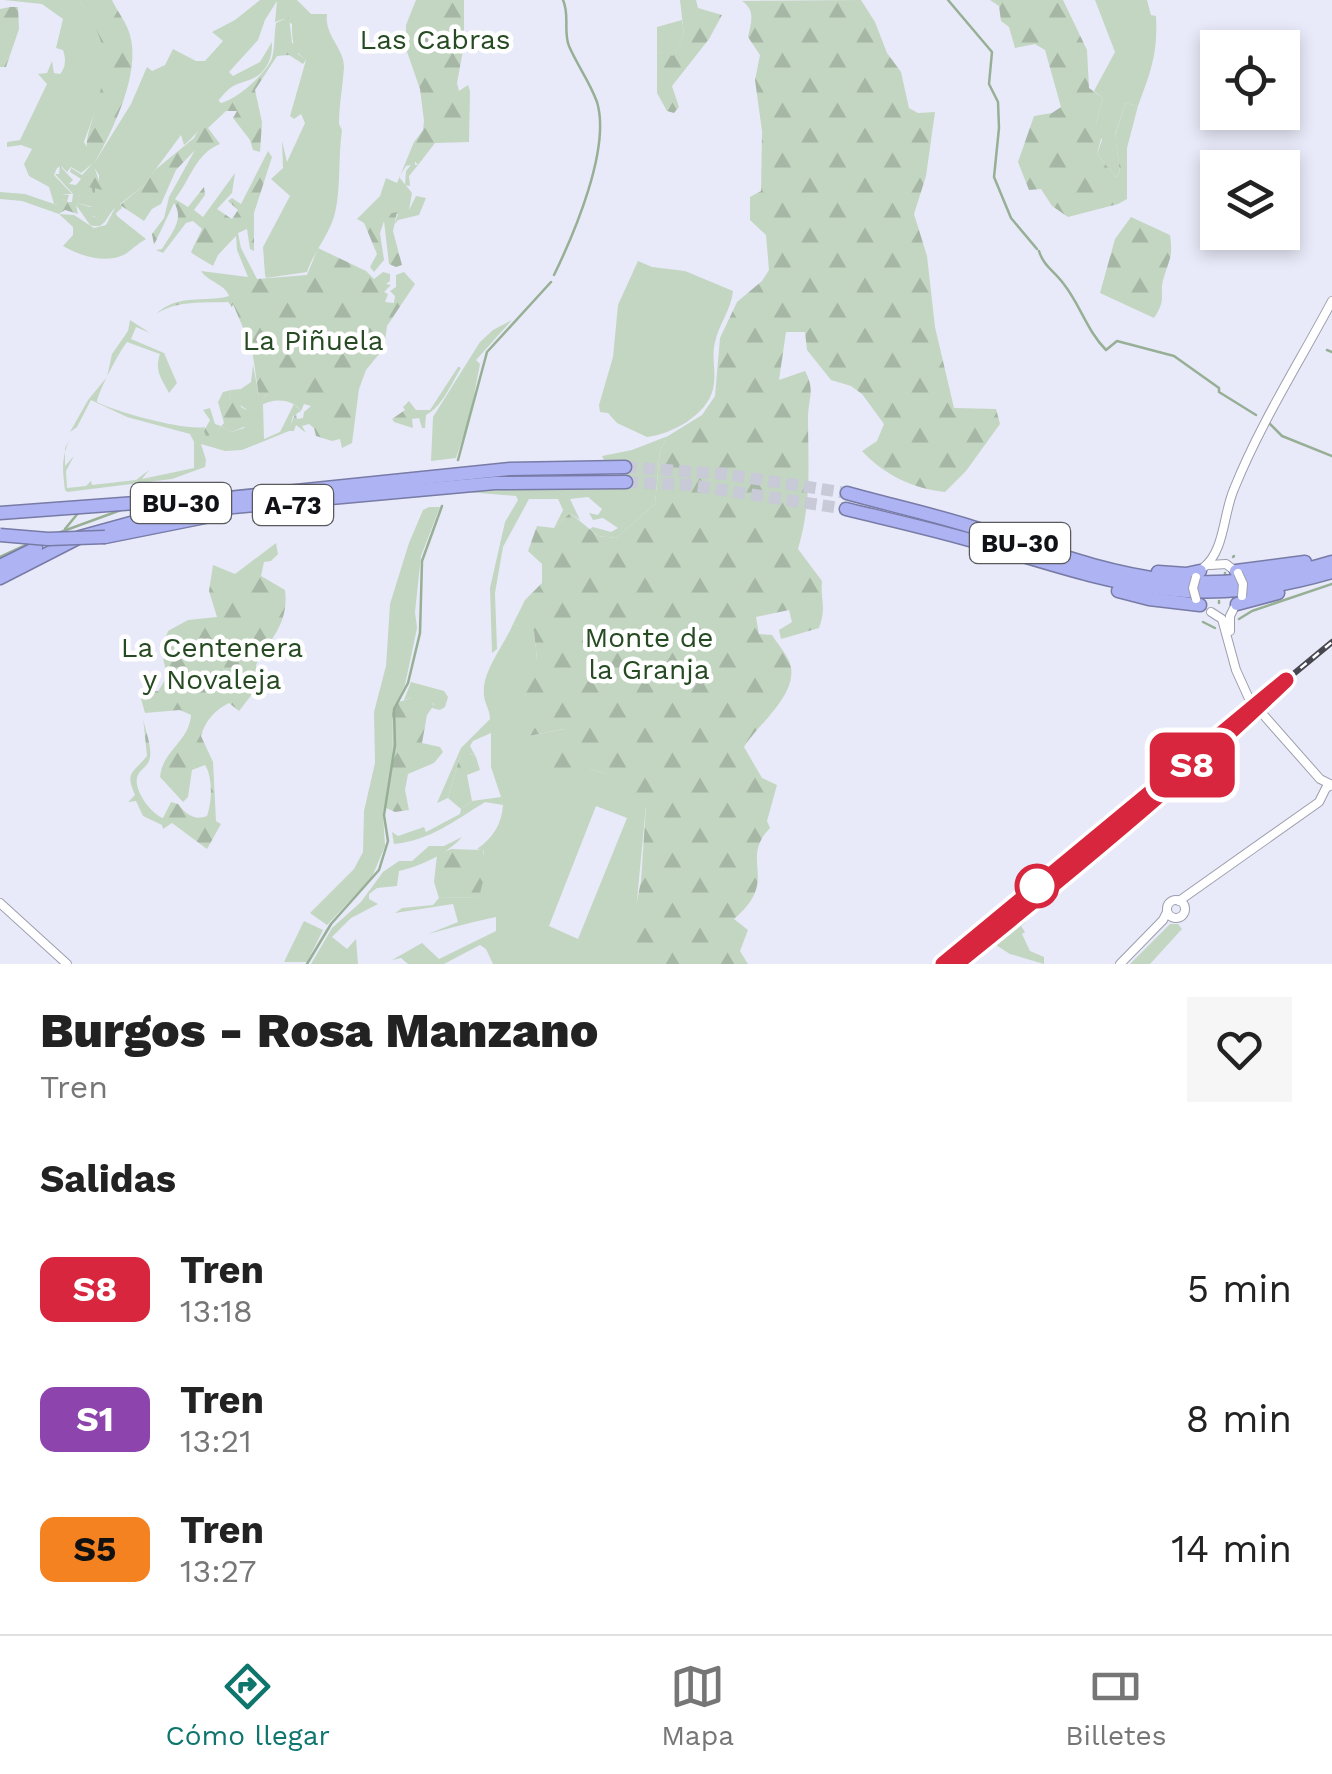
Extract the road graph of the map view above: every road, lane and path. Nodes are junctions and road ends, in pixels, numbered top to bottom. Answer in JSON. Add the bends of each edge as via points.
{"nodes":[{"id":1,"x":1332,"y":300,"type":"edge"},
{"id":2,"x":402,"y":491,"type":"junction"},
{"id":3,"x":847,"y":494,"type":"tunnel mouth"},
{"id":4,"x":256,"y":495,"type":"junction"},
{"id":5,"x":846,"y":510,"type":"tunnel mouth"},
{"id":6,"x":0,"y":513,"type":"edge"},
{"id":7,"x":0,"y":535,"type":"edge"},
{"id":8,"x":1020,"y":542,"type":"junction"},
{"id":9,"x":45,"y":548,"type":"junction"},
{"id":10,"x":1218,"y":548,"type":"junction"},
{"id":11,"x":1332,"y":559,"type":"edge"},
{"id":12,"x":1050,"y":564,"type":"junction"},
{"id":13,"x":0,"y":568,"type":"edge"},
{"id":14,"x":1234,"y":570,"type":"junction"},
{"id":15,"x":1200,"y":572,"type":"junction"},
{"id":16,"x":1332,"y":574,"type":"edge"},
{"id":17,"x":0,"y":579,"type":"edge"},
{"id":18,"x":1238,"y":602,"type":"junction"},
{"id":19,"x":1202,"y":605,"type":"junction"},
{"id":20,"x":1253,"y":702,"type":"junction"},
{"id":21,"x":1329,"y":793,"type":"edge"},
{"id":22,"x":0,"y":903,"type":"edge"},
{"id":23,"x":1182,"y":905,"type":"junction"},
{"id":24,"x":1171,"y":915,"type":"junction"},
{"id":25,"x":67,"y":964,"type":"edge"},
{"id":26,"x":1122,"y":964,"type":"edge"}],
"edges":[{"from":1,"to":10,"type":"main road","via":[[1238,478]]},
{"from":2,"to":4,"type":"highway","number":"BU-30","via":[[625,474],[510,469]]},
{"from":2,"to":7,"type":"highway","number":"A-73","bridge":true,"via":[[238,510],[105,537]]},
{"from":2,"to":9,"type":"highway","number":"BU-30","via":[[174,512]]},
{"from":3,"to":8,"type":"highway","number":"BU-30"},
{"from":4,"to":6,"type":"highway","number":"A-73"},
{"from":4,"to":9,"type":"highway","number":"BU-30","via":[[136,511],[88,525]]},
{"from":5,"to":12,"type":"highway","number":"BU-30"},
{"from":8,"to":11,"type":"highway","number":"BU-30","via":[[1122,574],[1181,583],[1248,581]]},
{"from":8,"to":15,"type":"highway","via":[[1116,569]]},
{"from":9,"to":13,"type":"highway","number":"BU-30"},
{"from":9,"to":17,"type":"highway","number":"BU-30"},
{"from":10,"to":14,"type":"main road"},
{"from":10,"to":15,"type":"main road"},
{"from":11,"to":14,"type":"highway"},
{"from":12,"to":16,"type":"highway","number":"BU-30","via":[[1127,586],[1190,593],[1266,588]]},
{"from":12,"to":19,"type":"highway","via":[[1134,596]]},
{"from":14,"to":15,"type":"main road","via":[[1214,564]]},
{"from":14,"to":18,"type":"main road","bridge":true,"via":[[1243,584]]},
{"from":15,"to":19,"type":"main road","bridge":true,"via":[[1193,588]]},
{"from":16,"to":18,"type":"highway"},
{"from":18,"to":19,"type":"main road","via":[[1222,612]]},
{"from":18,"to":20,"type":"main road","via":[[1230,616],[1231,636]]},
{"from":19,"to":20,"type":"main road","via":[[1223,622]]},
{"from":20,"to":21,"type":"main road","bridge":true},
{"from":21,"to":23,"type":"main road"},
{"from":22,"to":25,"type":"main road"},
{"from":23,"to":24,"type":"main road","via":[[1182,915]]},
{"from":23,"to":24,"type":"main road","via":[[1171,902]]},
{"from":24,"to":26,"type":"main road"}]}
